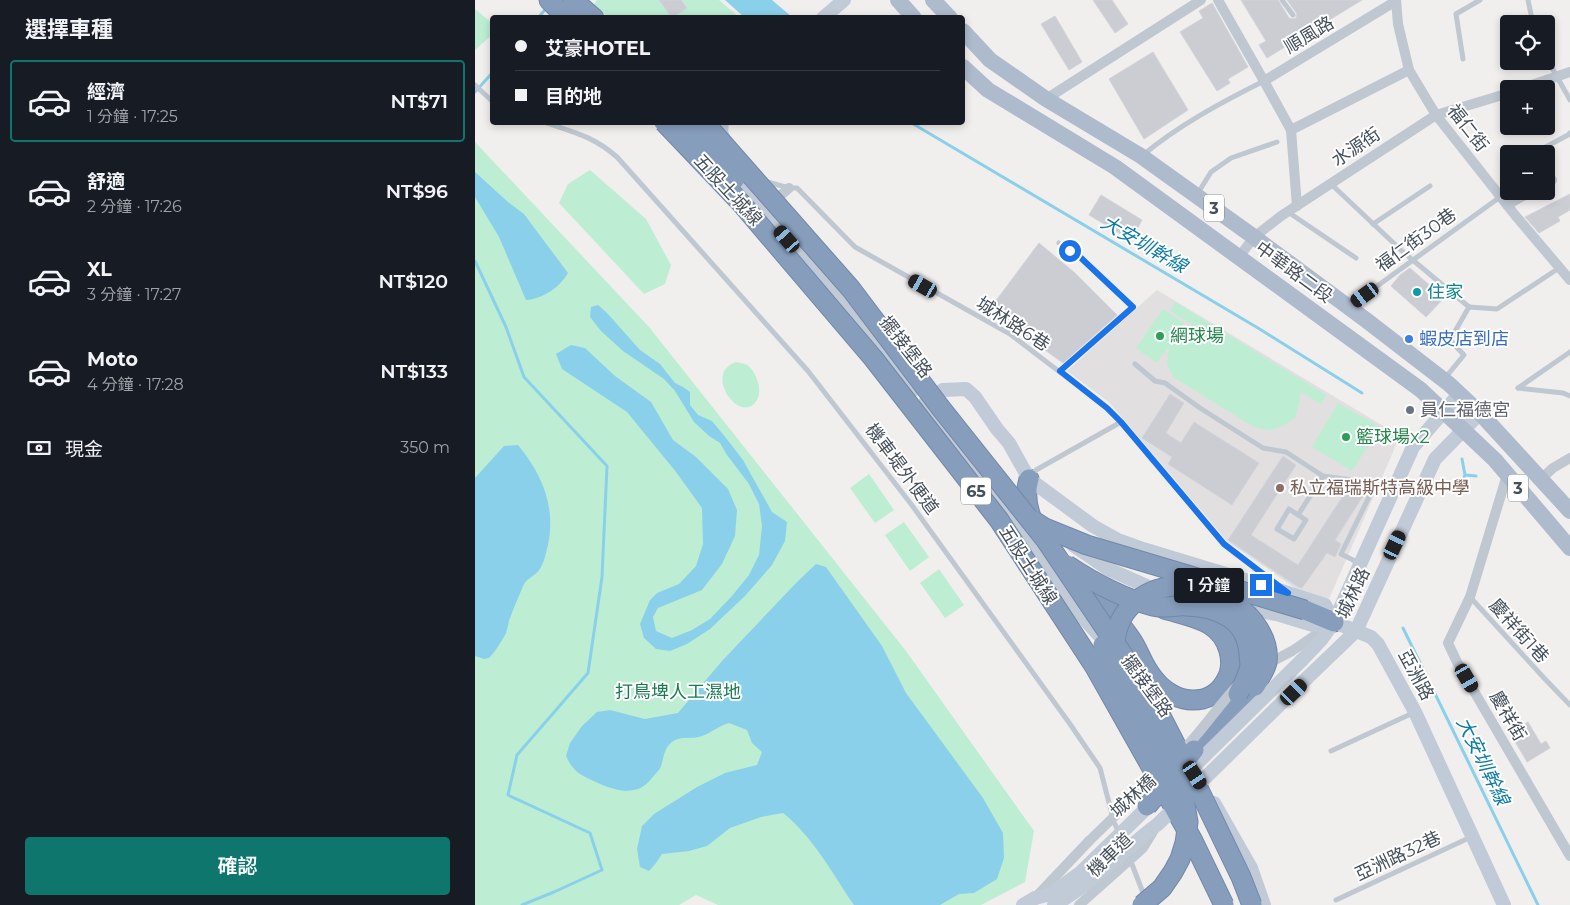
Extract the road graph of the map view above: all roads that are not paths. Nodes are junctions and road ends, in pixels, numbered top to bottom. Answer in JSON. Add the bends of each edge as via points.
{"nodes":[{"id":1,"x":549,"y":0,"type":"edge"},
{"id":2,"x":561,"y":0,"type":"edge"},
{"id":3,"x":573,"y":0,"type":"edge"},
{"id":4,"x":844,"y":0,"type":"edge"},
{"id":5,"x":898,"y":0,"type":"edge"},
{"id":6,"x":933,"y":0,"type":"edge"},
{"id":7,"x":1201,"y":0,"type":"edge"},
{"id":8,"x":1218,"y":0,"type":"edge"},
{"id":9,"x":1283,"y":0,"type":"edge"},
{"id":10,"x":1396,"y":0,"type":"edge"},
{"id":11,"x":1480,"y":0,"type":"edge"},
{"id":12,"x":1528,"y":0,"type":"edge"},
{"id":13,"x":564,"y":15,"type":"edge"},
{"id":14,"x":576,"y":15,"type":"edge"},
{"id":15,"x":590,"y":15,"type":"edge"},
{"id":16,"x":826,"y":15,"type":"edge"},
{"id":17,"x":911,"y":15,"type":"edge"},
{"id":18,"x":946,"y":15,"type":"edge"},
{"id":19,"x":1293,"y":15,"type":"dead end"},
{"id":20,"x":1531,"y":15,"type":"edge"},
{"id":21,"x":965,"y":33,"type":"edge"},
{"id":22,"x":1463,"y":59,"type":"dead end"},
{"id":23,"x":965,"y":69,"type":"edge"},
{"id":24,"x":1409,"y":70,"type":"junction"},
{"id":25,"x":1553,"y":70,"type":"edge"},
{"id":26,"x":1570,"y":72,"type":"edge"},
{"id":27,"x":1557,"y":77,"type":"junction"},
{"id":28,"x":1548,"y":80,"type":"edge"},
{"id":29,"x":1264,"y":81,"type":"junction"},
{"id":30,"x":475,"y":85,"type":"edge"},
{"id":31,"x":1500,"y":96,"type":"edge"},
{"id":32,"x":490,"y":99,"type":"edge"},
{"id":33,"x":1046,"y":99,"type":"junction"},
{"id":34,"x":1570,"y":100,"type":"edge"},
{"id":35,"x":1436,"y":115,"type":"junction"},
{"id":36,"x":553,"y":125,"type":"edge"},
{"id":37,"x":667,"y":125,"type":"edge"},
{"id":38,"x":692,"y":125,"type":"edge"},
{"id":39,"x":722,"y":125,"type":"edge"},
{"id":40,"x":1291,"y":130,"type":"junction"},
{"id":41,"x":1570,"y":133,"type":"edge"},
{"id":42,"x":1277,"y":142,"type":"dead end"},
{"id":43,"x":1549,"y":145,"type":"edge"},
{"id":44,"x":1141,"y":156,"type":"junction"},
{"id":45,"x":732,"y":170,"type":"junction"},
{"id":46,"x":1330,"y":184,"type":"junction"},
{"id":47,"x":1430,"y":186,"type":"dead end"},
{"id":48,"x":789,"y":188,"type":"junction"},
{"id":49,"x":1196,"y":195,"type":"junction"},
{"id":50,"x":1504,"y":201,"type":"junction"},
{"id":51,"x":1297,"y":206,"type":"junction"},
{"id":52,"x":766,"y":208,"type":"junction"},
{"id":53,"x":1288,"y":212,"type":"junction"},
{"id":54,"x":1373,"y":224,"type":"junction"},
{"id":55,"x":1255,"y":237,"type":"junction"},
{"id":56,"x":1059,"y":243,"type":"dead end"},
{"id":57,"x":1239,"y":257,"type":"junction"},
{"id":58,"x":1356,"y":258,"type":"dead end"},
{"id":59,"x":1412,"y":260,"type":"junction"},
{"id":60,"x":1570,"y":262,"type":"edge"},
{"id":61,"x":1559,"y":268,"type":"junction"},
{"id":62,"x":1570,"y":280,"type":"edge"},
{"id":63,"x":1469,"y":306,"type":"junction"},
{"id":64,"x":1349,"y":307,"type":"junction"},
{"id":65,"x":1570,"y":352,"type":"edge"},
{"id":66,"x":1135,"y":364,"type":"dead end"},
{"id":67,"x":1060,"y":371,"type":"junction"},
{"id":68,"x":1444,"y":380,"type":"junction"},
{"id":69,"x":1459,"y":394,"type":"junction"},
{"id":70,"x":1570,"y":396,"type":"edge"},
{"id":71,"x":933,"y":404,"type":"junction"},
{"id":72,"x":1443,"y":411,"type":"junction"},
{"id":73,"x":1480,"y":413,"type":"junction"},
{"id":74,"x":1121,"y":422,"type":"junction"},
{"id":75,"x":1463,"y":429,"type":"junction"},
{"id":76,"x":1570,"y":458,"type":"edge"},
{"id":77,"x":1507,"y":475,"type":"junction"},
{"id":78,"x":1323,"y":476,"type":"junction"},
{"id":79,"x":1541,"y":479,"type":"junction"},
{"id":80,"x":1028,"y":484,"type":"junction"},
{"id":81,"x":994,"y":489,"type":"junction"},
{"id":82,"x":1570,"y":511,"type":"edge"},
{"id":83,"x":1298,"y":515,"type":"junction"},
{"id":84,"x":1570,"y":548,"type":"edge"},
{"id":85,"x":1362,"y":564,"type":"junction"},
{"id":86,"x":1288,"y":593,"type":"junction"},
{"id":87,"x":1469,"y":597,"type":"junction"},
{"id":88,"x":1155,"y":607,"type":"junction"},
{"id":89,"x":1334,"y":622,"type":"junction"},
{"id":90,"x":1356,"y":631,"type":"junction"},
{"id":91,"x":1301,"y":660,"type":"joint"},
{"id":92,"x":1273,"y":661,"type":"dead end"},
{"id":93,"x":1307,"y":678,"type":"joint"},
{"id":94,"x":1243,"y":681,"type":"dead end"},
{"id":95,"x":1570,"y":705,"type":"edge"},
{"id":96,"x":1415,"y":712,"type":"junction"},
{"id":97,"x":1194,"y":750,"type":"junction"},
{"id":98,"x":1331,"y":751,"type":"dead end"},
{"id":99,"x":1147,"y":806,"type":"junction"},
{"id":100,"x":1158,"y":824,"type":"junction"},
{"id":101,"x":1473,"y":836,"type":"junction"},
{"id":102,"x":1570,"y":856,"type":"edge"},
{"id":103,"x":1035,"y":898,"type":"junction"},
{"id":104,"x":1335,"y":900,"type":"dead end"},
{"id":105,"x":1023,"y":905,"type":"edge"},
{"id":106,"x":1054,"y":905,"type":"edge"},
{"id":107,"x":1079,"y":905,"type":"edge"},
{"id":108,"x":1142,"y":905,"type":"edge"},
{"id":109,"x":1148,"y":905,"type":"edge"},
{"id":110,"x":1224,"y":905,"type":"edge"},
{"id":111,"x":1242,"y":905,"type":"edge"},
{"id":112,"x":1252,"y":905,"type":"edge"},
{"id":113,"x":1264,"y":905,"type":"edge"},
{"id":114,"x":1504,"y":905,"type":"edge"}],
"edges":[{"from":1,"to":13,"type":"highway"},
{"from":2,"to":14,"type":"street"},
{"from":3,"to":15,"type":"highway"},
{"from":4,"to":16,"type":"street"},
{"from":5,"to":17,"type":"main road"},
{"from":6,"to":18,"type":"main road"},
{"from":7,"to":33,"type":"street"},
{"from":8,"to":29,"type":"street"},
{"from":9,"to":19,"type":"lane","name":"順風路"},
{"from":10,"to":24,"type":"street","name":"福仁街","via":[[1397,24]]},
{"from":10,"to":29,"type":"street","name":"順風路"},
{"from":11,"to":22,"type":"lane","via":[[1456,14]]},
{"from":12,"to":20,"type":"lane"},
{"from":21,"to":33,"type":"main road","name":"中華路二段","number":"3","via":[[990,60]]},
{"from":23,"to":57,"type":"main road","name":"中華路二段","number":"3","via":[[988,90],[1115,167]]},
{"from":24,"to":35,"type":"street","name":"福仁街"},
{"from":24,"to":40,"type":"street"},
{"from":25,"to":27,"type":"lane"},
{"from":26,"to":27,"type":"street"},
{"from":27,"to":28,"type":"street"},
{"from":27,"to":34,"type":"lane"},
{"from":29,"to":40,"type":"street"},
{"from":29,"to":44,"type":"lane","via":[[1211,109]]},
{"from":30,"to":32,"type":"lane"},
{"from":31,"to":35,"type":"street","name":"水源街"},
{"from":33,"to":44,"type":"main road","name":"中華路二段","number":"3"},
{"from":35,"to":46,"type":"street","name":"水源街"},
{"from":35,"to":50,"type":"street","name":"福仁街"},
{"from":36,"to":109,"type":"lane","name":"機車堤外便道","via":[[586,136],[617,157],[809,371],[905,496],[1100,768],[1114,822]]},
{"from":37,"to":110,"type":"highway","name":"五股土城線","number":"65","bridge":true,"via":[[741,203],[873,358],[999,520],[1100,674],[1193,841]]},
{"from":38,"to":45,"type":"street","name":"擺接堡路"},
{"from":38,"to":71,"type":"highway","name":"五股土城線","number":"65","bridge":true,"via":[[851,288]]},
{"from":38,"to":81,"type":"highway","bridge":true,"via":[[903,372]]},
{"from":39,"to":45,"type":"street"},
{"from":40,"to":51,"type":"street"},
{"from":41,"to":43,"type":"lane"},
{"from":42,"to":49,"type":"lane","via":[[1231,158],[1211,172]]},
{"from":44,"to":49,"type":"main road","name":"中華路二段","number":"3"},
{"from":45,"to":48,"type":"lane","name":"城林路6巷"},
{"from":45,"to":52,"type":"street","name":"擺接堡路"},
{"from":46,"to":51,"type":"street","name":"水源街"},
{"from":46,"to":54,"type":"lane"},
{"from":47,"to":54,"type":"lane"},
{"from":48,"to":52,"type":"street"},
{"from":48,"to":67,"type":"lane","name":"城林路6巷","via":[[797,188],[855,247],[1010,334]]},
{"from":49,"to":55,"type":"main road","name":"中華路二段","number":"3"},
{"from":50,"to":59,"type":"lane","name":"福仁街30巷"},
{"from":50,"to":61,"type":"street","name":"福仁街"},
{"from":51,"to":53,"type":"street","name":"水源街"},
{"from":52,"to":71,"type":"street","name":"擺接堡路"},
{"from":53,"to":55,"type":"street","name":"水源街"},
{"from":53,"to":58,"type":"lane"},
{"from":54,"to":59,"type":"lane"},
{"from":55,"to":57,"type":"street","name":"水源街"},
{"from":55,"to":64,"type":"main road","name":"中華路二段","number":"3"},
{"from":56,"to":67,"type":"lane","via":[[1081,258],[1133,307]]},
{"from":57,"to":72,"type":"main road","name":"中華路二段","number":"3","via":[[1421,390]]},
{"from":59,"to":63,"type":"lane"},
{"from":59,"to":64,"type":"lane","name":"福仁街30巷"},
{"from":60,"to":61,"type":"street"},
{"from":61,"to":62,"type":"street","name":"福仁街"},
{"from":61,"to":63,"type":"lane","via":[[1497,309]]},
{"from":63,"to":68,"type":"lane","via":[[1450,340],[1464,355]]},
{"from":64,"to":68,"type":"main road","name":"中華路二段","number":"3"},
{"from":65,"to":70,"type":"lane","via":[[1518,388]]},
{"from":66,"to":78,"type":"lane","via":[[1155,381],[1165,383],[1263,448],[1286,452]]},
{"from":67,"to":74,"type":"lane","name":"城林路6巷"},
{"from":68,"to":69,"type":"main road","name":"中華路二段","number":"3"},
{"from":69,"to":72,"type":"street","name":"城林路"},
{"from":69,"to":73,"type":"main road","name":"中華路二段","number":"3"},
{"from":71,"to":80,"type":"street","via":[[943,390],[966,389],[997,429],[1003,448]]},
{"from":71,"to":108,"type":"highway","bridge":true,"via":[[1105,648],[1182,787],[1188,822],[1180,859],[1161,888]]},
{"from":71,"to":112,"type":"highway","name":"五股土城線","number":"65","bridge":true,"via":[[1045,539],[1150,695],[1199,790]]},
{"from":71,"to":113,"type":"street","name":"擺接堡路","via":[[1078,612],[1103,639],[1160,714],[1251,868]]},
{"from":72,"to":75,"type":"main road","name":"中華路二段","number":"3"},
{"from":72,"to":85,"type":"street","name":"城林路","via":[[1413,447]]},
{"from":73,"to":75,"type":"street","name":"城林路"},
{"from":73,"to":79,"type":"main road","name":"中華路二段","number":"3"},
{"from":74,"to":80,"type":"lane","via":[[1036,470]]},
{"from":74,"to":86,"type":"lane","name":"城林路6巷","via":[[1224,544]]},
{"from":75,"to":77,"type":"main road","name":"中華路二段","number":"3"},
{"from":75,"to":90,"type":"street","name":"城林路","via":[[1435,459]]},
{"from":76,"to":79,"type":"street"},
{"from":77,"to":84,"type":"main road","name":"中華路二段","number":"3"},
{"from":77,"to":87,"type":"street","name":"慶祥街"},
{"from":78,"to":83,"type":"lane"},
{"from":78,"to":85,"type":"lane","via":[[1359,481],[1371,493],[1341,554]]},
{"from":79,"to":82,"type":"main road","name":"中華路二段","number":"3"},
{"from":80,"to":86,"type":"street","via":[[1118,540]]},
{"from":80,"to":88,"type":"highway","bridge":true,"via":[[1026,502],[1033,523],[1097,594],[1162,688],[1175,697],[1195,701],[1217,692],[1230,670],[1227,641],[1207,622]]},
{"from":80,"to":89,"type":"street","via":[[1043,517],[1067,541],[1108,569],[1151,588],[1313,625]]},
{"from":81,"to":88,"type":"highway","bridge":true,"via":[[1020,525],[1056,558],[1090,580]]},
{"from":81,"to":89,"type":"highway","bridge":true,"via":[[1016,509],[1045,528],[1087,545],[1305,610]]},
{"from":83,"to":83,"type":"lane","via":[[1289,510],[1277,529],[1294,539],[1306,520]]},
{"from":85,"to":89,"type":"street","name":"城林路"},
{"from":86,"to":89,"type":"street","via":[[1325,606]]},
{"from":87,"to":95,"type":"lane","name":"慶祥街1巷"},
{"from":87,"to":102,"type":"street","name":"慶祥街","via":[[1448,644]]},
{"from":88,"to":97,"type":"highway","bridge":true,"via":[[1189,606],[1219,612],[1243,630],[1249,644],[1250,665],[1238,694]]},
{"from":89,"to":90,"type":"street","name":"亞洲路"},
{"from":89,"to":91,"type":"street","name":"城林路"},
{"from":89,"to":92,"type":"street"},
{"from":90,"to":93,"type":"street","name":"城林路"},
{"from":90,"to":96,"type":"street","name":"亞洲路","via":[[1378,644]]},
{"from":91,"to":99,"type":"street","name":"城林橋","bridge":true,"via":[[1186,774]]},
{"from":93,"to":100,"type":"street","name":"城林橋","bridge":true},
{"from":94,"to":103,"type":"street","name":"機車道","bridge":true,"via":[[1197,736]]},
{"from":96,"to":98,"type":"lane"},
{"from":96,"to":101,"type":"street","name":"亞洲路"},
{"from":97,"to":99,"type":"highway","bridge":true},
{"from":97,"to":111,"type":"highway","bridge":true,"via":[[1255,686],[1267,663],[1266,646],[1251,618],[1227,598],[1190,586],[1162,588],[1135,601],[1125,611],[1114,648],[1121,669],[1163,741]]},
{"from":99,"to":103,"type":"street","name":"城林橋","bridge":true,"via":[[1079,873],[1051,894]]},
{"from":100,"to":106,"type":"street","name":"城林橋","bridge":true,"via":[[1103,871]]},
{"from":100,"to":107,"type":"street","name":"機車道","bridge":true,"via":[[1143,848]]},
{"from":101,"to":104,"type":"lane","name":"亞洲路32巷"},
{"from":101,"to":114,"type":"street","name":"亞洲路"},
{"from":103,"to":105,"type":"street","name":"城林橋"}]}
